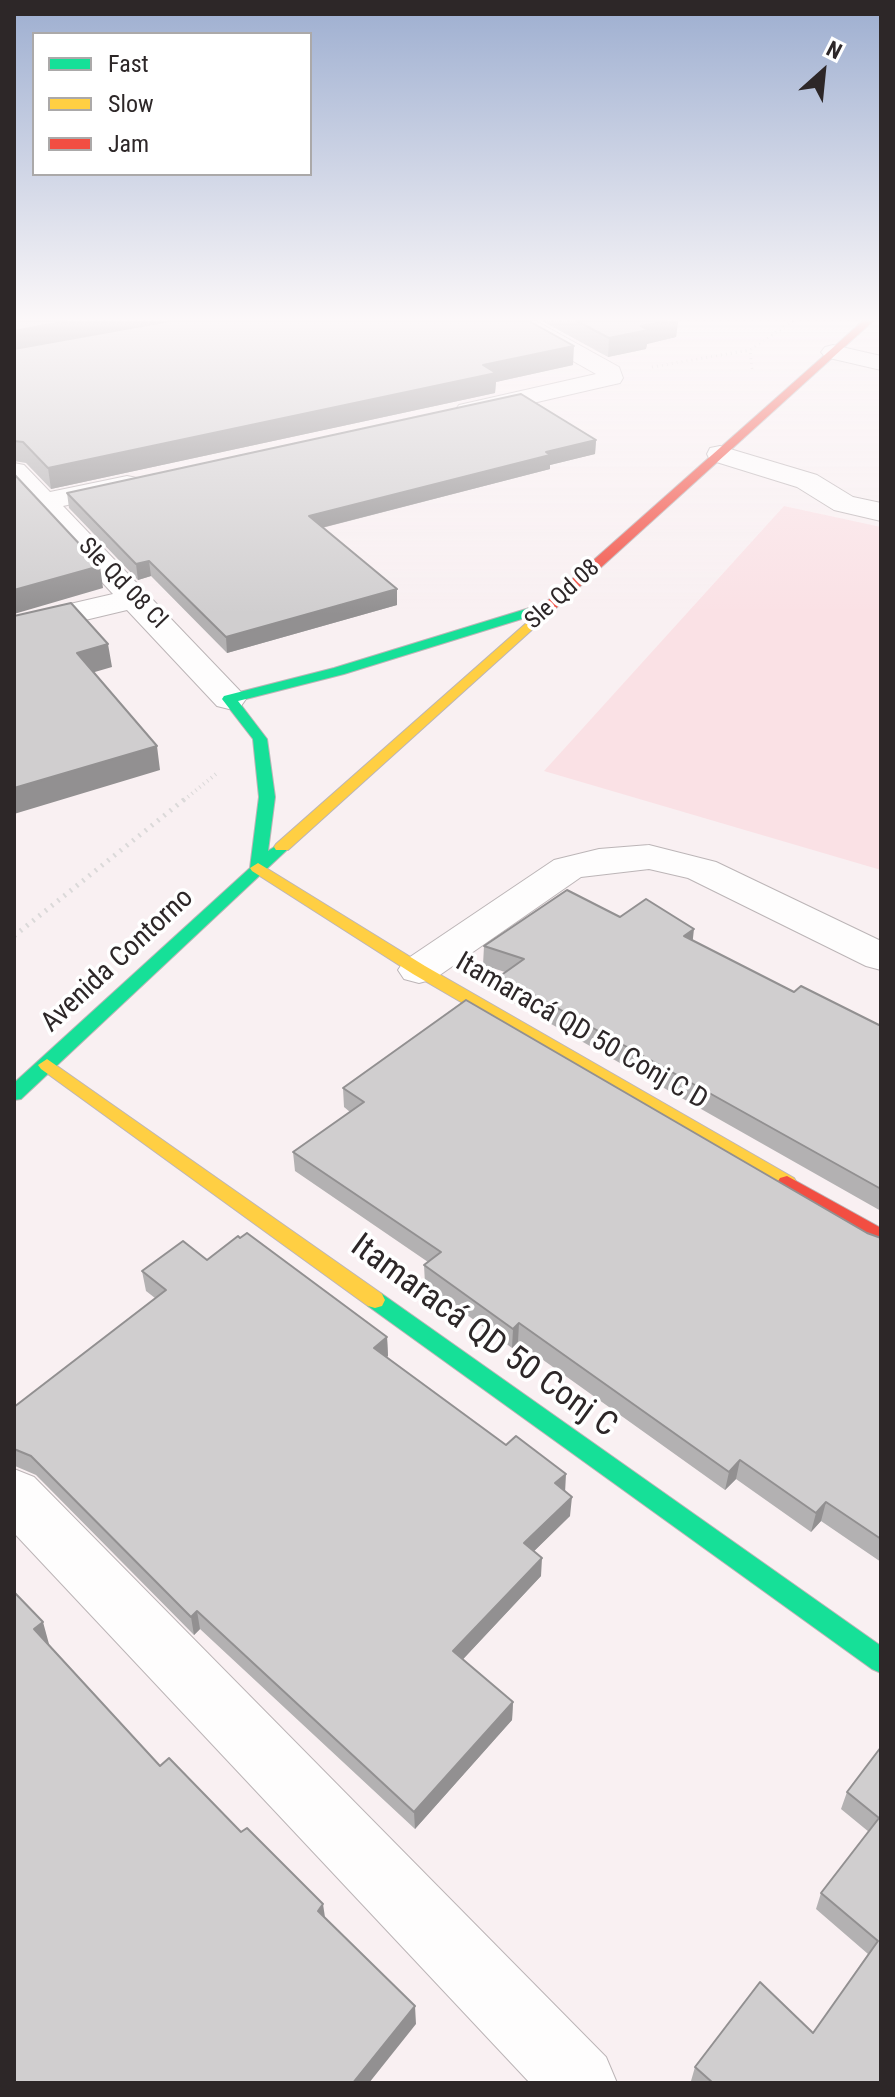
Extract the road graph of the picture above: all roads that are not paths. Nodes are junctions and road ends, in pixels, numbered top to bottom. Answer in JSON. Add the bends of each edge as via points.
{"nodes":[{"id":1,"x":759,"y":419,"type":"edge"},
{"id":2,"x":720,"y":454,"type":"junction"},
{"id":3,"x":14,"y":471,"type":"edge"},
{"id":4,"x":152,"y":479,"type":"edge"},
{"id":5,"x":44,"y":502,"type":"junction"},
{"id":6,"x":881,"y":512,"type":"edge"},
{"id":7,"x":137,"y":598,"type":"junction"},
{"id":8,"x":553,"y":604,"type":"junction"},
{"id":9,"x":14,"y":627,"type":"edge"},
{"id":10,"x":229,"y":699,"type":"junction"},
{"id":11,"x":258,"y":868,"type":"junction"},
{"id":12,"x":881,"y":957,"type":"edge"},
{"id":13,"x":419,"y":970,"type":"junction"},
{"id":14,"x":47,"y":1065,"type":"junction"},
{"id":15,"x":14,"y":1094,"type":"edge"},
{"id":16,"x":881,"y":1237,"type":"edge"},
{"id":17,"x":14,"y":1494,"type":"edge"},
{"id":18,"x":881,"y":1661,"type":"edge"},
{"id":19,"x":580,"y":2083,"type":"edge"}],
"edges":[{"from":1,"to":2,"type":"street","name":"Sle Qd 08"},
{"from":2,"to":6,"type":"street","via":[[807,481],[844,504]]},
{"from":2,"to":8,"type":"street","name":"Sle Qd 08"},
{"from":3,"to":5,"type":"street","name":"Sle Qd 08 Cl"},
{"from":4,"to":5,"type":"street"},
{"from":5,"to":7,"type":"street","name":"Sle Qd 08 Cl"},
{"from":7,"to":9,"type":"street"},
{"from":7,"to":10,"type":"street","name":"Sle Qd 08 Cl"},
{"from":8,"to":10,"type":"street","via":[[339,671]]},
{"from":8,"to":11,"type":"street","name":"Sle Qd 08"},
{"from":10,"to":11,"type":"street","via":[[260,739],[267,797]]},
{"from":11,"to":13,"type":"street","name":"Itamaracá QD 50 Conj C D"},
{"from":11,"to":14,"type":"street","name":"Avenida Contorno"},
{"from":12,"to":13,"type":"street","via":[[702,870],[649,857],[568,868]]},
{"from":13,"to":16,"type":"street","name":"Itamaracá QD 50 Conj C D"},
{"from":14,"to":15,"type":"street","name":"Avenida Contorno"},
{"from":14,"to":18,"type":"street","name":"Itamaracá QD 50 Conj C"},
{"from":17,"to":19,"type":"street"}]}
